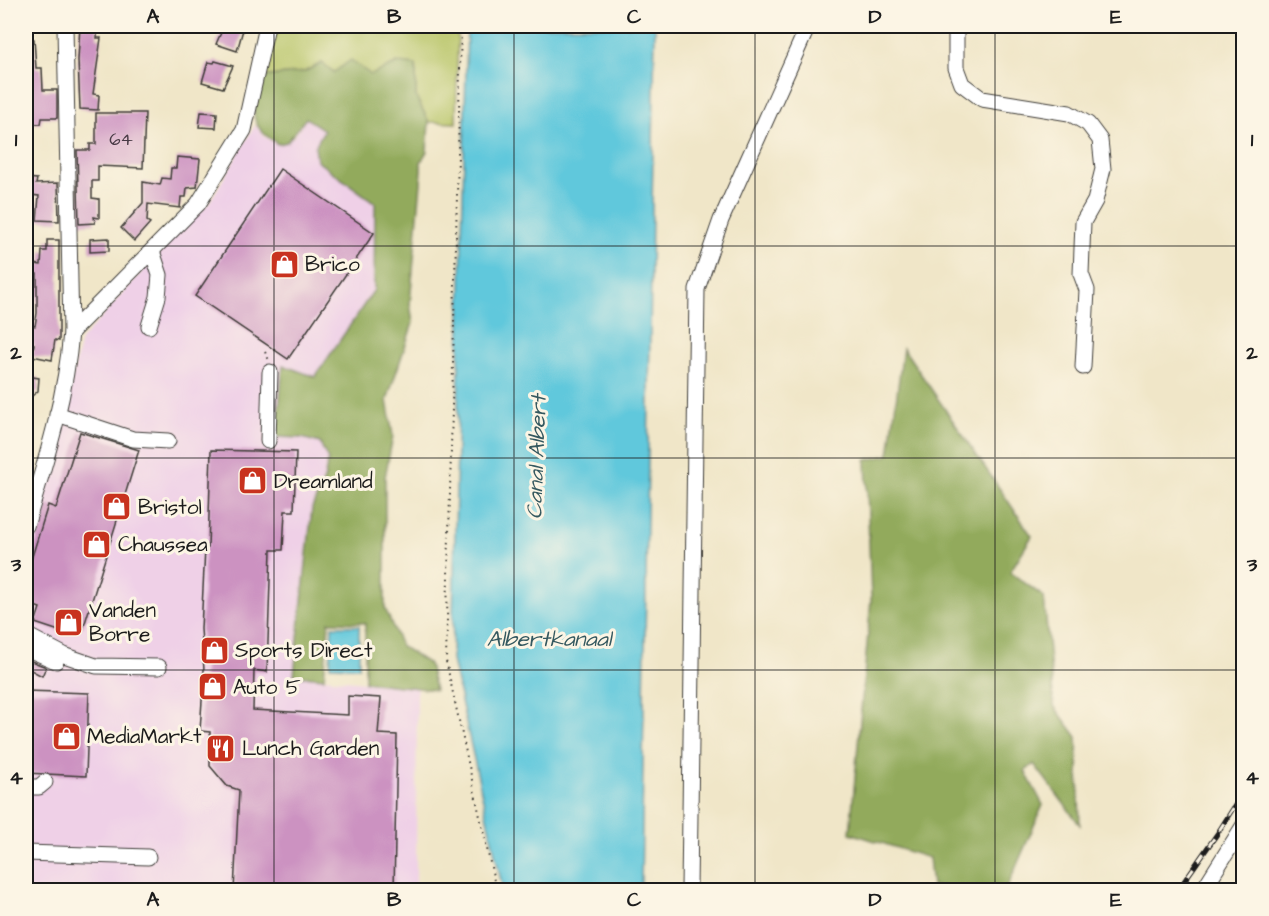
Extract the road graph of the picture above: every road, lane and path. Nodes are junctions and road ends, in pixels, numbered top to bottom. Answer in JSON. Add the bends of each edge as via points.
{"nodes":[{"id":1,"x":461,"y":26,"type":"edge"},
{"id":2,"x":808,"y":26,"type":"edge"},
{"id":3,"x":956,"y":26,"type":"edge"},
{"id":4,"x":65,"y":28,"type":"edge"},
{"id":5,"x":265,"y":33,"type":"edge"},
{"id":6,"x":152,"y":251,"type":"junction"},
{"id":7,"x":149,"y":326,"type":"dead end"},
{"id":8,"x":71,"y":332,"type":"junction"},
{"id":9,"x":1083,"y":367,"type":"dead end"},
{"id":10,"x":270,"y":372,"type":"dead end"},
{"id":11,"x":57,"y":414,"type":"junction"},
{"id":12,"x":168,"y":441,"type":"dead end"},
{"id":13,"x":268,"y":441,"type":"dead end"},
{"id":14,"x":26,"y":526,"type":"edge"},
{"id":15,"x":26,"y":636,"type":"edge"},
{"id":16,"x":26,"y":648,"type":"edge"},
{"id":17,"x":85,"y":662,"type":"junction"},
{"id":18,"x":159,"y":667,"type":"dead end"},
{"id":19,"x":26,"y":782,"type":"edge"},
{"id":20,"x":26,"y":787,"type":"edge"},
{"id":21,"x":1244,"y":825,"type":"edge"},
{"id":22,"x":26,"y":853,"type":"edge"},
{"id":23,"x":148,"y":857,"type":"dead end"},
{"id":24,"x":496,"y":891,"type":"edge"},
{"id":25,"x":689,"y":891,"type":"edge"},
{"id":26,"x":1203,"y":891,"type":"edge"}],
"edges":[{"from":1,"to":24,"type":"path","via":[[446,661]]},
{"from":2,"to":25,"type":"street","via":[[721,220],[697,290]]},
{"from":3,"to":9,"type":"street","via":[[956,68],[962,84],[982,99],[1069,113],[1088,124],[1100,140],[1103,169],[1095,201],[1083,222],[1081,274],[1087,290]]},
{"from":4,"to":8,"type":"street"},
{"from":5,"to":6,"type":"street","via":[[244,130],[198,204]]},
{"from":6,"to":7,"type":"street","via":[[160,275]]},
{"from":6,"to":8,"type":"street"},
{"from":8,"to":11,"type":"street","via":[[69,365]]},
{"from":10,"to":13,"type":"street"},
{"from":11,"to":12,"type":"street","via":[[133,439]]},
{"from":11,"to":14,"type":"street"},
{"from":15,"to":17,"type":"street"},
{"from":16,"to":17,"type":"street","via":[[67,666]]},
{"from":17,"to":18,"type":"street","via":[[96,666]]},
{"from":19,"to":20,"type":"street","via":[[45,782],[39,787]]},
{"from":21,"to":26,"type":"street"},
{"from":22,"to":23,"type":"street"}]}
